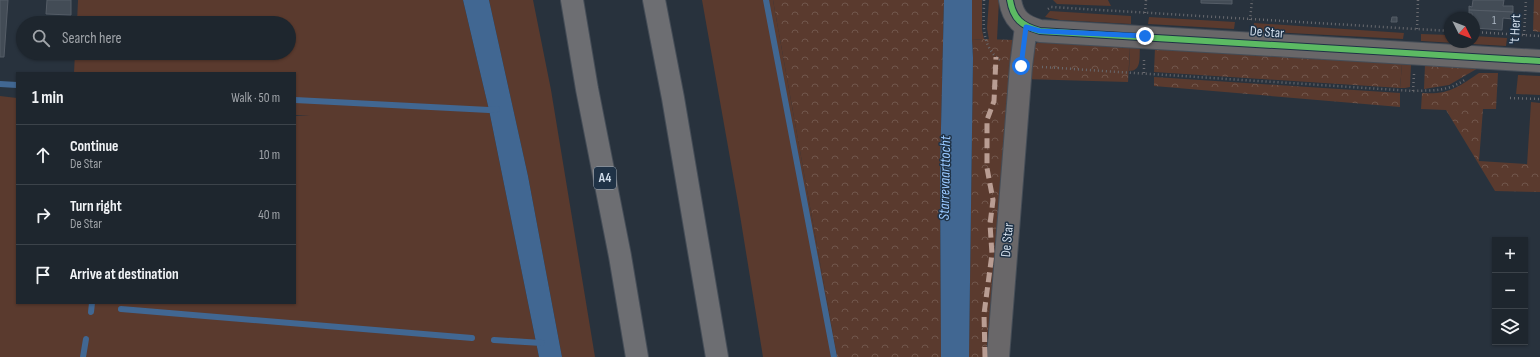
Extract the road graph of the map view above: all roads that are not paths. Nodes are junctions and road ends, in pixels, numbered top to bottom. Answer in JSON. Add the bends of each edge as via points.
{"nodes":[{"id":1,"x":572,"y":0,"type":"edge"},
{"id":2,"x":654,"y":0,"type":"edge"},
{"id":3,"x":1010,"y":0,"type":"edge"},
{"id":4,"x":1026,"y":27,"type":"junction"},
{"id":5,"x":1532,"y":60,"type":"edge"},
{"id":6,"x":637,"y":357,"type":"edge"},
{"id":7,"x":717,"y":357,"type":"edge"},
{"id":8,"x":998,"y":357,"type":"edge"}],
"edges":[{"from":1,"to":6,"type":"highway","number":"A4"},
{"from":2,"to":7,"type":"highway"},
{"from":3,"to":4,"type":"street","via":[[1016,16]]},
{"from":4,"to":5,"type":"street","name":"De Star","via":[[1040,31]]},
{"from":4,"to":8,"type":"street","name":"De Star"}]}
